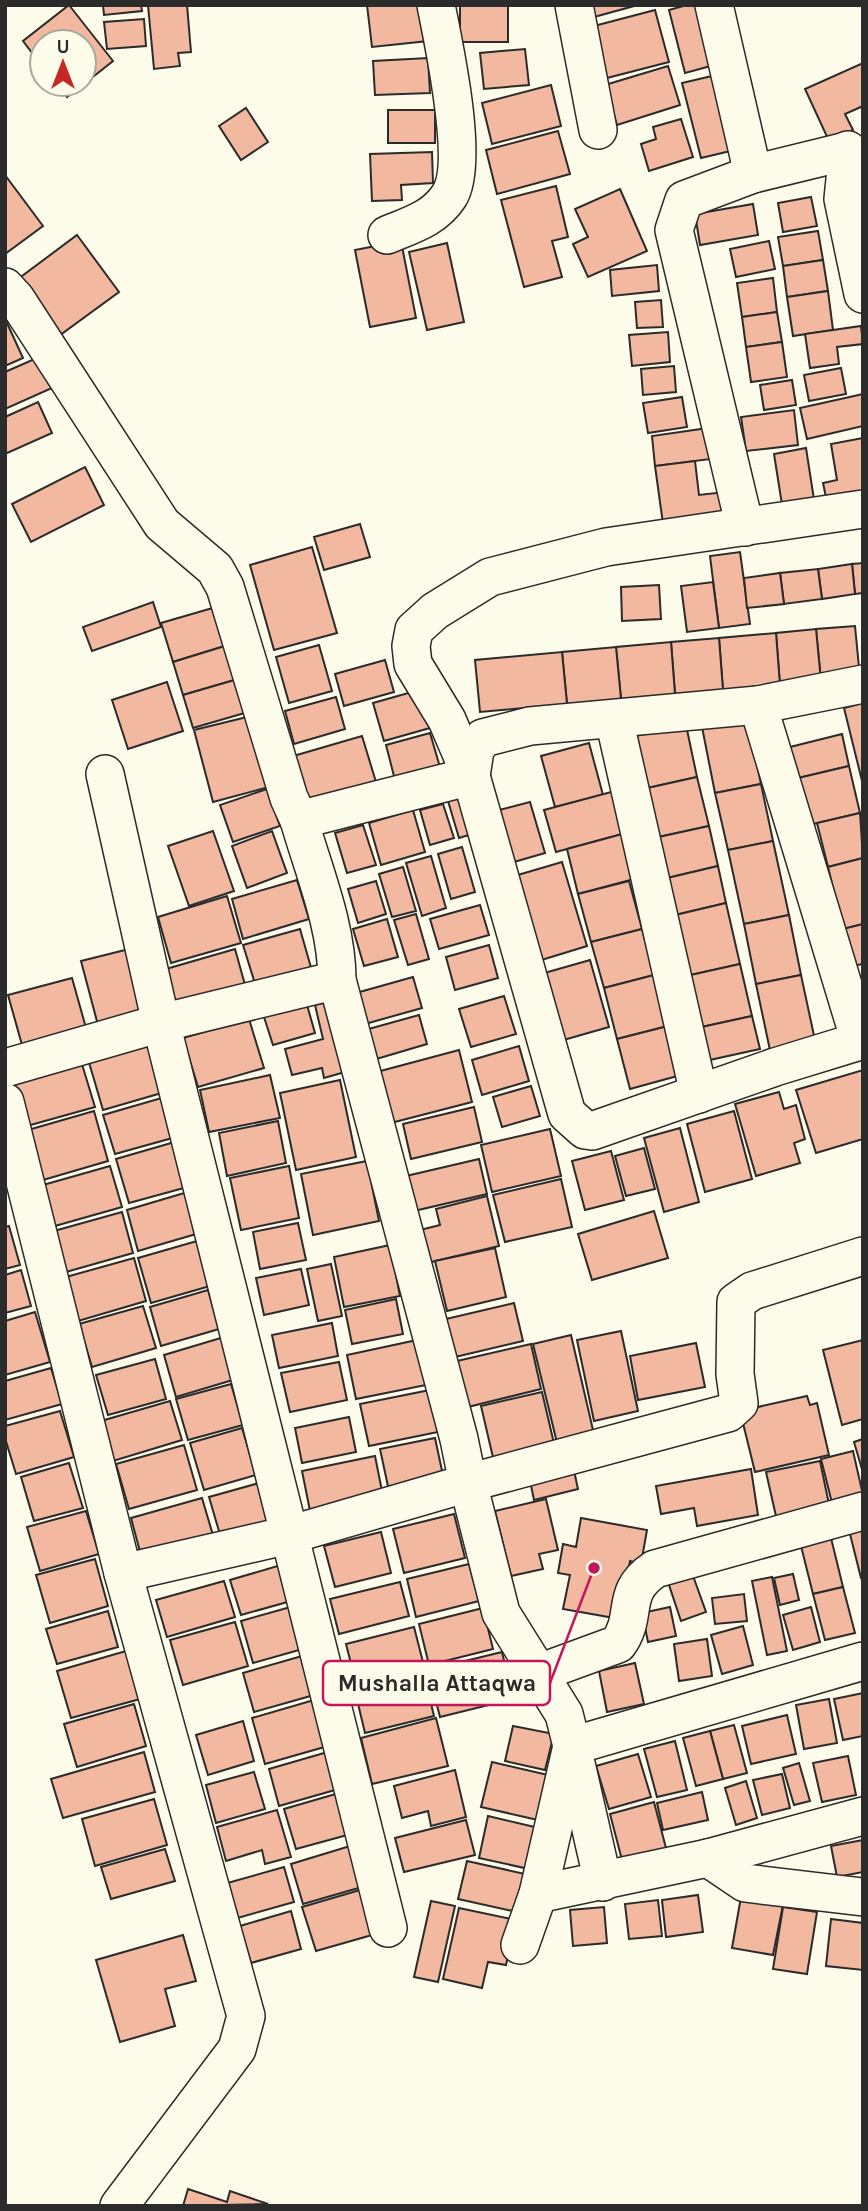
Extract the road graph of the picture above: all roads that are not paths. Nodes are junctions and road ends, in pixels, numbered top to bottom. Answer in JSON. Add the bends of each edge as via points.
{"nodes":[{"id":1,"x":436,"y":5,"type":"edge"},
{"id":2,"x":574,"y":5,"type":"edge"},
{"id":3,"x":714,"y":5,"type":"edge"},
{"id":4,"x":598,"y":130,"type":"dead end"},
{"id":5,"x":857,"y":158,"type":"edge"},
{"id":6,"x":753,"y":174,"type":"junction"},
{"id":7,"x":387,"y":235,"type":"dead end"},
{"id":8,"x":5,"y":287,"type":"edge"},
{"id":9,"x":863,"y":294,"type":"edge"},
{"id":10,"x":863,"y":509,"type":"edge"},
{"id":11,"x":745,"y":527,"type":"junction"},
{"id":12,"x":863,"y":684,"type":"edge"},
{"id":13,"x":758,"y":705,"type":"junction"},
{"id":14,"x":614,"y":719,"type":"junction"},
{"id":15,"x":105,"y":774,"type":"dead end"},
{"id":16,"x":471,"y":776,"type":"junction"},
{"id":17,"x":299,"y":820,"type":"junction"},
{"id":18,"x":337,"y":980,"type":"junction"},
{"id":19,"x":161,"y":1023,"type":"junction"},
{"id":20,"x":861,"y":1041,"type":"edge"},
{"id":21,"x":5,"y":1068,"type":"edge"},
{"id":22,"x":699,"y":1094,"type":"junction"},
{"id":23,"x":5,"y":1102,"type":"edge"},
{"id":24,"x":863,"y":1256,"type":"edge"},
{"id":25,"x":468,"y":1483,"type":"junction"},
{"id":26,"x":863,"y":1510,"type":"edge"},
{"id":27,"x":289,"y":1535,"type":"junction"},
{"id":28,"x":123,"y":1573,"type":"junction"},
{"id":29,"x":863,"y":1661,"type":"edge"},
{"id":30,"x":539,"y":1672,"type":"junction"},
{"id":31,"x":572,"y":1746,"type":"junction"},
{"id":32,"x":863,"y":1816,"type":"edge"},
{"id":33,"x":708,"y":1857,"type":"junction"},
{"id":34,"x":603,"y":1882,"type":"junction"},
{"id":35,"x":538,"y":1894,"type":"junction"},
{"id":36,"x":863,"y":1897,"type":"edge"},
{"id":37,"x":388,"y":1928,"type":"dead end"},
{"id":38,"x":520,"y":1945,"type":"dead end"},
{"id":39,"x":119,"y":2206,"type":"edge"}],
"edges":[{"from":1,"to":7,"type":"street","via":[[459,152],[455,186],[426,219]]},
{"from":2,"to":4,"type":"street"},
{"from":3,"to":6,"type":"street"},
{"from":5,"to":6,"type":"street"},
{"from":5,"to":9,"type":"street","via":[[843,199]]},
{"from":6,"to":11,"type":"street","via":[[684,200],[674,230]]},
{"from":8,"to":17,"type":"street","via":[[162,524],[215,569],[225,587]]},
{"from":10,"to":11,"type":"street"},
{"from":11,"to":16,"type":"street","via":[[606,547],[490,577],[435,611],[414,630],[412,664],[447,720]]},
{"from":12,"to":13,"type":"street"},
{"from":13,"to":14,"type":"street"},
{"from":13,"to":20,"type":"street"},
{"from":14,"to":16,"type":"street","via":[[530,726],[483,738],[475,750]]},
{"from":14,"to":22,"type":"street"},
{"from":15,"to":19,"type":"street"},
{"from":16,"to":17,"type":"street"},
{"from":16,"to":22,"type":"street","via":[[567,1114],[592,1131]]},
{"from":17,"to":18,"type":"street","via":[[322,891]]},
{"from":18,"to":19,"type":"street"},
{"from":18,"to":25,"type":"street"},
{"from":19,"to":21,"type":"street"},
{"from":19,"to":27,"type":"street"},
{"from":20,"to":22,"type":"street"},
{"from":23,"to":28,"type":"street"},
{"from":24,"to":25,"type":"street","via":[[752,1291],[736,1302],[739,1403],[728,1413]]},
{"from":25,"to":27,"type":"street"},
{"from":25,"to":30,"type":"street","via":[[501,1613]]},
{"from":26,"to":30,"type":"street","via":[[655,1569],[639,1580],[626,1633],[618,1643]]},
{"from":27,"to":28,"type":"street"},
{"from":27,"to":37,"type":"street"},
{"from":28,"to":39,"type":"street","via":[[246,2016],[237,2049]]},
{"from":29,"to":31,"type":"street"},
{"from":30,"to":31,"type":"street","via":[[564,1714]]},
{"from":31,"to":34,"type":"street"},
{"from":31,"to":35,"type":"street"},
{"from":32,"to":33,"type":"street"},
{"from":33,"to":34,"type":"street"},
{"from":33,"to":36,"type":"street","via":[[745,1883]]},
{"from":34,"to":35,"type":"street"},
{"from":35,"to":38,"type":"street"}]}
